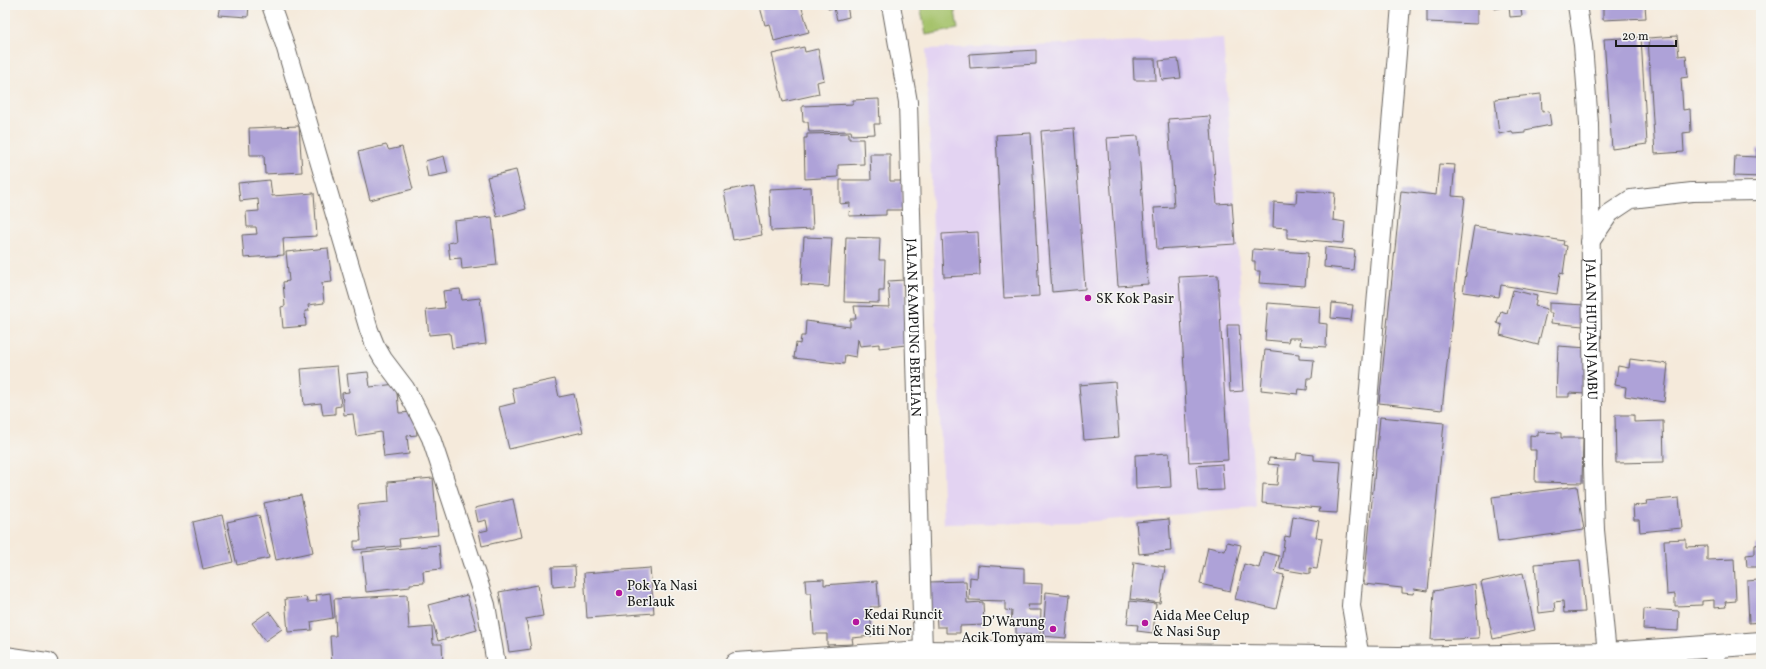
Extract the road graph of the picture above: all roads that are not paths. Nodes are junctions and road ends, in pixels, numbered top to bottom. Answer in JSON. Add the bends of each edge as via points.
{"nodes":[{"id":1,"x":271,"y":5,"type":"edge"},
{"id":2,"x":890,"y":5,"type":"edge"},
{"id":3,"x":1401,"y":5,"type":"edge"},
{"id":4,"x":1577,"y":5,"type":"edge"},
{"id":5,"x":1761,"y":191,"type":"edge"},
{"id":6,"x":1590,"y":242,"type":"junction"},
{"id":7,"x":1761,"y":643,"type":"edge"},
{"id":8,"x":923,"y":652,"type":"junction"},
{"id":9,"x":1607,"y":654,"type":"junction"},
{"id":10,"x":1716,"y":655,"type":"edge"},
{"id":11,"x":5,"y":658,"type":"edge"},
{"id":12,"x":1360,"y":658,"type":"junction"},
{"id":13,"x":1069,"y":659,"type":"edge"},
{"id":14,"x":1304,"y":661,"type":"edge"},
{"id":15,"x":47,"y":664,"type":"edge"},
{"id":16,"x":496,"y":664,"type":"edge"},
{"id":17,"x":736,"y":664,"type":"edge"}],
"edges":[{"from":1,"to":16,"type":"street","via":[[369,330],[383,359],[405,388],[424,421],[431,438],[486,605]]},
{"from":2,"to":8,"type":"street","name":"JALAN KAMPUNG BERLIAN","via":[[908,102]]},
{"from":3,"to":12,"type":"street","via":[[1351,606]]},
{"from":4,"to":6,"type":"street","name":"JALAN HUTAN JAMBU","via":[[1583,44],[1589,124]]},
{"from":5,"to":6,"type":"street","via":[[1692,192],[1631,199],[1610,213]]},
{"from":6,"to":9,"type":"street","name":"JALAN HUTAN JAMBU","via":[[1595,530]]},
{"from":7,"to":10,"type":"street"},
{"from":8,"to":13,"type":"street"},
{"from":8,"to":17,"type":"street"},
{"from":9,"to":10,"type":"street"},
{"from":9,"to":12,"type":"street"},
{"from":11,"to":15,"type":"street"},
{"from":12,"to":14,"type":"street"},
{"from":13,"to":14,"type":"street"}]}
